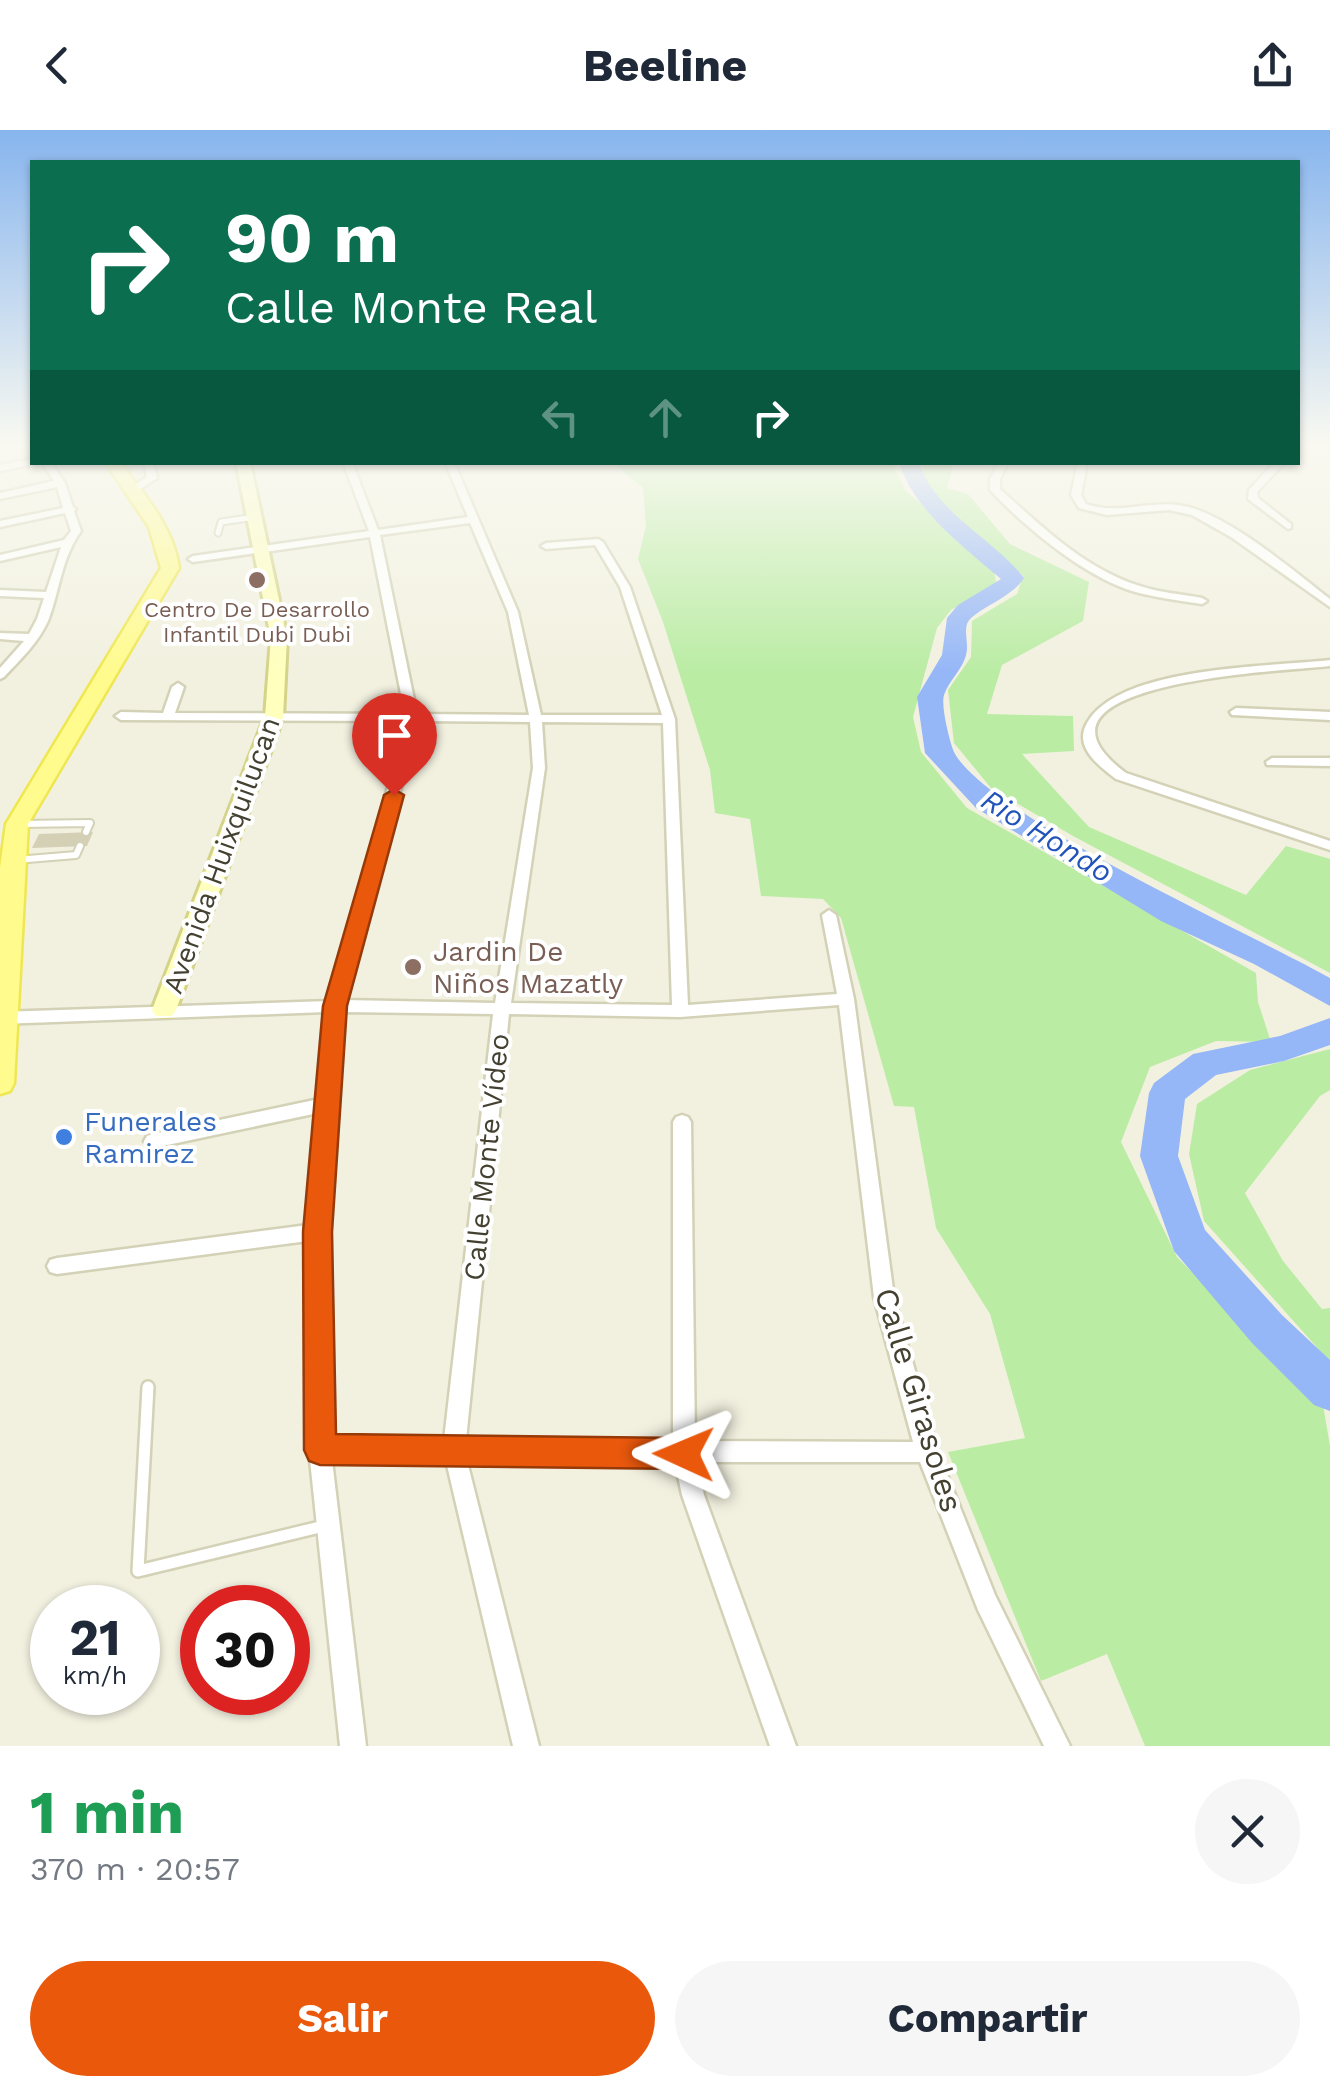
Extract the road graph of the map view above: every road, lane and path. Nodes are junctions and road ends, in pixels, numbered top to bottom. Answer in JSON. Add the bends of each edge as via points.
{"nodes":[{"id":1,"x":74,"y":522,"type":"edge"},
{"id":2,"x":152,"y":522,"type":"edge"},
{"id":3,"x":220,"y":522,"type":"edge"},
{"id":4,"x":256,"y":522,"type":"edge"},
{"id":5,"x":370,"y":522,"type":"edge"},
{"id":6,"x":442,"y":522,"type":"edge"},
{"id":7,"x":476,"y":522,"type":"edge"},
{"id":8,"x":1029,"y":522,"type":"edge"},
{"id":9,"x":1214,"y":522,"type":"edge"},
{"id":10,"x":1283,"y":522,"type":"edge"},
{"id":11,"x":1288,"y":526,"type":"dead end"},
{"id":12,"x":374,"y":532,"type":"junction"},
{"id":13,"x":218,"y":533,"type":"dead end"},
{"id":14,"x":66,"y":544,"type":"junction"},
{"id":15,"x":546,"y":546,"type":"dead end"},
{"id":16,"x":262,"y":547,"type":"junction"},
{"id":17,"x":0,"y":558,"type":"edge"},
{"id":18,"x":193,"y":558,"type":"dead end"},
{"id":19,"x":0,"y":593,"type":"edge"},
{"id":20,"x":48,"y":595,"type":"junction"},
{"id":21,"x":1202,"y":600,"type":"dead end"},
{"id":22,"x":1330,"y":604,"type":"edge"},
{"id":23,"x":0,"y":636,"type":"edge"},
{"id":24,"x":33,"y":638,"type":"junction"},
{"id":25,"x":1330,"y":663,"type":"edge"},
{"id":26,"x":0,"y":675,"type":"edge"},
{"id":27,"x":178,"y":687,"type":"dead end"},
{"id":28,"x":1236,"y":712,"type":"dead end"},
{"id":29,"x":122,"y":716,"type":"dead end"},
{"id":30,"x":168,"y":716,"type":"junction"},
{"id":31,"x":1330,"y":716,"type":"edge"},
{"id":32,"x":274,"y":717,"type":"junction"},
{"id":33,"x":412,"y":718,"type":"junction"},
{"id":34,"x":536,"y":718,"type":"junction"},
{"id":35,"x":669,"y":718,"type":"junction"},
{"id":36,"x":1272,"y":762,"type":"dead end"},
{"id":37,"x":1330,"y":762,"type":"edge"},
{"id":38,"x":17,"y":824,"type":"junction"},
{"id":39,"x":86,"y":832,"type":"dead end"},
{"id":40,"x":80,"y":846,"type":"dead end"},
{"id":41,"x":1330,"y":846,"type":"edge"},
{"id":42,"x":12,"y":860,"type":"junction"},
{"id":43,"x":829,"y":916,"type":"dead end"},
{"id":44,"x":846,"y":998,"type":"junction"},
{"id":45,"x":335,"y":1006,"type":"junction"},
{"id":46,"x":502,"y":1009,"type":"junction"},
{"id":47,"x":164,"y":1010,"type":"junction"},
{"id":48,"x":680,"y":1011,"type":"junction"},
{"id":49,"x":2,"y":1018,"type":"edge"},
{"id":50,"x":0,"y":1082,"type":"edge"},
{"id":51,"x":328,"y":1104,"type":"junction"},
{"id":52,"x":682,"y":1122,"type":"dead end"},
{"id":53,"x":154,"y":1141,"type":"dead end"},
{"id":54,"x":318,"y":1232,"type":"junction"},
{"id":55,"x":57,"y":1266,"type":"dead end"},
{"id":56,"x":148,"y":1387,"type":"dead end"},
{"id":57,"x":320,"y":1450,"type":"junction"},
{"id":58,"x":454,"y":1450,"type":"junction"},
{"id":59,"x":927,"y":1452,"type":"junction"},
{"id":60,"x":684,"y":1454,"type":"junction"},
{"id":61,"x":329,"y":1525,"type":"junction"},
{"id":62,"x":353,"y":1746,"type":"edge"},
{"id":63,"x":526,"y":1746,"type":"edge"},
{"id":64,"x":784,"y":1746,"type":"edge"},
{"id":65,"x":1057,"y":1746,"type":"edge"}],
"edges":[{"from":1,"to":14,"type":"street","via":[[76,531]]},
{"from":2,"to":38,"type":"main road","via":[[170,568]]},
{"from":3,"to":13,"type":"lane"},
{"from":4,"to":16,"type":"street","name":"Avenida Huixquilucan"},
{"from":5,"to":12,"type":"street"},
{"from":6,"to":12,"type":"street"},
{"from":7,"to":34,"type":"street","name":"Calle Monte Vídeo","via":[[514,612]]},
{"from":8,"to":21,"type":"street","via":[[1118,581]]},
{"from":9,"to":22,"type":"street"},
{"from":10,"to":11,"type":"street"},
{"from":12,"to":16,"type":"street"},
{"from":12,"to":33,"type":"street"},
{"from":14,"to":17,"type":"street"},
{"from":14,"to":20,"type":"street"},
{"from":15,"to":35,"type":"street","via":[[597,542],[625,587]]},
{"from":16,"to":18,"type":"street"},
{"from":16,"to":32,"type":"street","name":"Avenida Huixquilucan","via":[[279,638]]},
{"from":19,"to":20,"type":"street"},
{"from":20,"to":24,"type":"street"},
{"from":23,"to":24,"type":"street"},
{"from":24,"to":26,"type":"street"},
{"from":25,"to":41,"type":"street","via":[[1247,668],[1135,691],[1108,704],[1092,721],[1088,740],[1098,760],[1121,776]]},
{"from":27,"to":30,"type":"street"},
{"from":28,"to":31,"type":"street"},
{"from":29,"to":30,"type":"street"},
{"from":30,"to":32,"type":"street"},
{"from":32,"to":33,"type":"street"},
{"from":32,"to":47,"type":"street","name":"Avenida Huixquilucan"},
{"from":33,"to":34,"type":"street"},
{"from":33,"to":45,"type":"street"},
{"from":34,"to":35,"type":"street"},
{"from":34,"to":46,"type":"street","name":"Calle Monte Vídeo","via":[[539,768]]},
{"from":35,"to":48,"type":"street"},
{"from":36,"to":37,"type":"street"},
{"from":38,"to":39,"type":"lane","via":[[90,823]]},
{"from":38,"to":42,"type":"main road"},
{"from":40,"to":42,"type":"lane","via":[[76,855]]},
{"from":42,"to":49,"type":"main road"},
{"from":43,"to":44,"type":"street","name":"Calle Girasoles"},
{"from":44,"to":48,"type":"street"},
{"from":44,"to":59,"type":"street","name":"Calle Girasoles","via":[[884,1297]]},
{"from":45,"to":46,"type":"street"},
{"from":45,"to":47,"type":"street"},
{"from":45,"to":51,"type":"street"},
{"from":46,"to":48,"type":"street"},
{"from":46,"to":58,"type":"street","name":"Calle Monte Vídeo"},
{"from":47,"to":49,"type":"street"},
{"from":49,"to":50,"type":"main road"},
{"from":51,"to":53,"type":"street"},
{"from":51,"to":54,"type":"street"},
{"from":52,"to":60,"type":"street"},
{"from":54,"to":55,"type":"street"},
{"from":54,"to":57,"type":"street"},
{"from":56,"to":61,"type":"lane","via":[[138,1571]]},
{"from":57,"to":58,"type":"street"},
{"from":57,"to":61,"type":"street"},
{"from":58,"to":60,"type":"street"},
{"from":58,"to":63,"type":"street","name":"Calle Monte Vídeo"},
{"from":59,"to":60,"type":"street"},
{"from":59,"to":65,"type":"street","name":"Calle Girasoles","via":[[986,1602]]},
{"from":60,"to":64,"type":"street","via":[[693,1496]]},
{"from":61,"to":62,"type":"street"}]}
